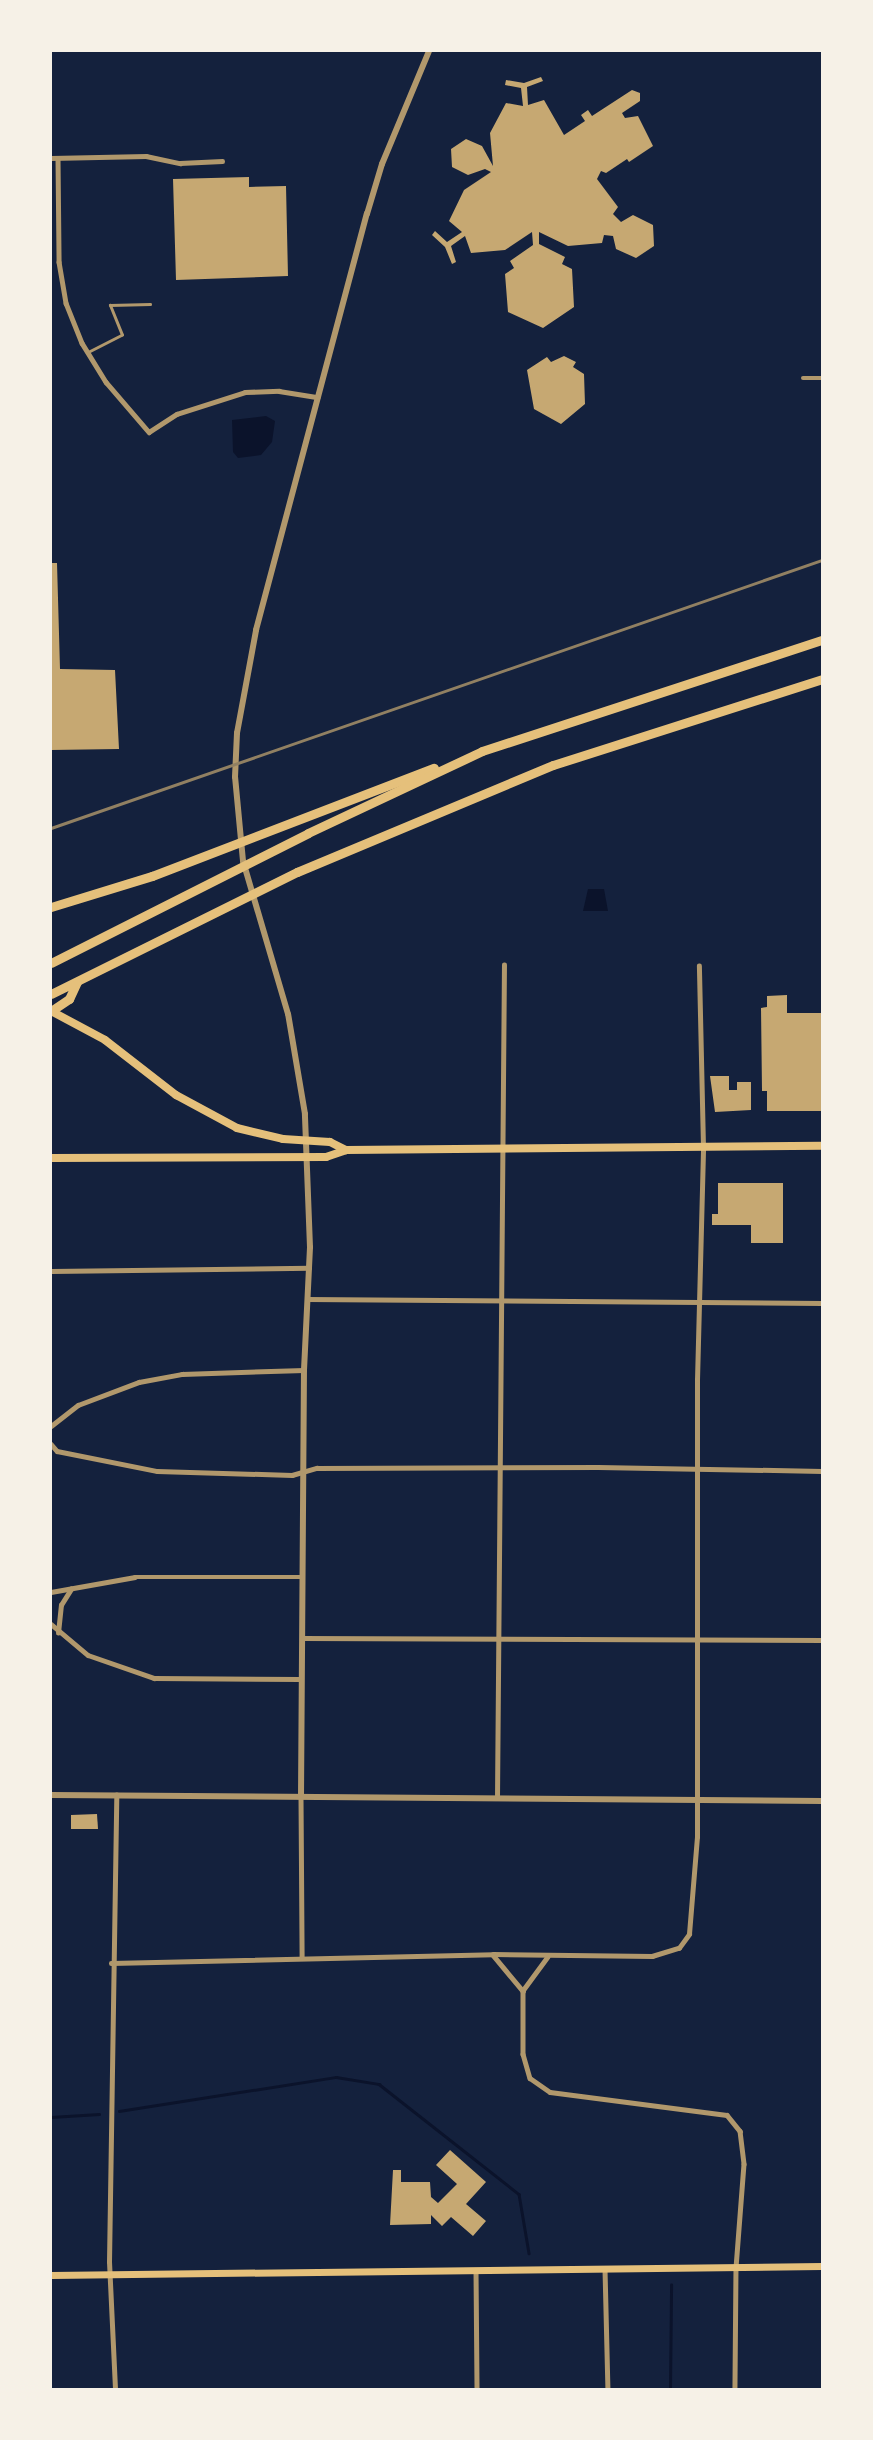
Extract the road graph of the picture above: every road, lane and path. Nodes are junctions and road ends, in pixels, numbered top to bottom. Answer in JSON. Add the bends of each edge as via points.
{"nodes":[{"id":1,"x":429,"y":51,"type":"edge"},
{"id":2,"x":51,"y":158,"type":"edge"},
{"id":3,"x":58,"y":158,"type":"junction"},
{"id":4,"x":222,"y":161,"type":"dead end"},
{"id":5,"x":150,"y":304,"type":"dead end"},
{"id":6,"x":88,"y":352,"type":"junction"},
{"id":7,"x":803,"y":378,"type":"dead end"},
{"id":8,"x":822,"y":378,"type":"edge"},
{"id":9,"x":318,"y":397,"type":"junction"},
{"id":10,"x":822,"y":640,"type":"edge"},
{"id":11,"x":822,"y":679,"type":"edge"},
{"id":12,"x":482,"y":751,"type":"junction"},
{"id":13,"x":51,"y":907,"type":"edge"},
{"id":14,"x":51,"y":963,"type":"edge"},
{"id":15,"x":504,"y":965,"type":"dead end"},
{"id":16,"x":699,"y":966,"type":"dead end"},
{"id":17,"x":77,"y":981,"type":"junction"},
{"id":18,"x":51,"y":994,"type":"edge"},
{"id":19,"x":51,"y":1011,"type":"edge"},
{"id":20,"x":304,"y":1140,"type":"junction"},
{"id":21,"x":822,"y":1146,"type":"edge"},
{"id":22,"x":703,"y":1147,"type":"junction"},
{"id":23,"x":502,"y":1149,"type":"junction"},
{"id":24,"x":346,"y":1150,"type":"junction"},
{"id":25,"x":306,"y":1157,"type":"junction"},
{"id":26,"x":51,"y":1158,"type":"edge"},
{"id":27,"x":309,"y":1268,"type":"junction"},
{"id":28,"x":51,"y":1271,"type":"edge"},
{"id":29,"x":307,"y":1299,"type":"junction"},
{"id":30,"x":503,"y":1300,"type":"junction"},
{"id":31,"x":698,"y":1302,"type":"junction"},
{"id":32,"x":822,"y":1303,"type":"edge"},
{"id":33,"x":303,"y":1370,"type":"junction"},
{"id":34,"x":51,"y":1426,"type":"edge"},
{"id":35,"x":51,"y":1444,"type":"edge"},
{"id":36,"x":698,"y":1470,"type":"junction"},
{"id":37,"x":501,"y":1471,"type":"junction"},
{"id":38,"x":822,"y":1471,"type":"edge"},
{"id":39,"x":303,"y":1472,"type":"junction"},
{"id":40,"x":302,"y":1577,"type":"junction"},
{"id":41,"x":71,"y":1588,"type":"junction"},
{"id":42,"x":51,"y":1592,"type":"edge"},
{"id":43,"x":51,"y":1624,"type":"edge"},
{"id":44,"x":58,"y":1633,"type":"junction"},
{"id":45,"x":303,"y":1638,"type":"junction"},
{"id":46,"x":499,"y":1638,"type":"junction"},
{"id":47,"x":822,"y":1640,"type":"edge"},
{"id":48,"x":697,"y":1641,"type":"junction"},
{"id":49,"x":300,"y":1679,"type":"junction"},
{"id":50,"x":51,"y":1795,"type":"edge"},
{"id":51,"x":116,"y":1795,"type":"junction"},
{"id":52,"x":301,"y":1797,"type":"junction"},
{"id":53,"x":497,"y":1798,"type":"junction"},
{"id":54,"x":696,"y":1800,"type":"junction"},
{"id":55,"x":822,"y":1801,"type":"edge"},
{"id":56,"x":493,"y":1954,"type":"junction"},
{"id":57,"x":548,"y":1956,"type":"junction"},
{"id":58,"x":302,"y":1958,"type":"junction"},
{"id":59,"x":111,"y":1963,"type":"junction"},
{"id":60,"x":523,"y":1991,"type":"junction"},
{"id":61,"x":822,"y":2266,"type":"edge"},
{"id":62,"x":736,"y":2267,"type":"junction"},
{"id":63,"x":605,"y":2268,"type":"junction"},
{"id":64,"x":476,"y":2269,"type":"junction"},
{"id":65,"x":51,"y":2274,"type":"edge"},
{"id":66,"x":109,"y":2274,"type":"junction"},
{"id":67,"x":115,"y":2389,"type":"edge"},
{"id":68,"x":477,"y":2389,"type":"edge"},
{"id":69,"x":608,"y":2389,"type":"edge"},
{"id":70,"x":735,"y":2389,"type":"edge"}],
"edges":[{"from":1,"to":9,"type":"street","via":[[382,164]]},
{"from":2,"to":3,"type":"street"},
{"from":3,"to":4,"type":"street","via":[[146,156],[180,163]]},
{"from":3,"to":6,"type":"street","via":[[59,262],[66,303]]},
{"from":5,"to":6,"type":"lane","via":[[110,305],[122,335]]},
{"from":6,"to":9,"type":"street","via":[[106,382],[149,432],[187,410],[245,392]]},
{"from":7,"to":8,"type":"street"},
{"from":9,"to":20,"type":"street","via":[[256,630],[237,733],[239,837],[297,1054]]},
{"from":10,"to":12,"type":"highway"},
{"from":11,"to":17,"type":"highway","via":[[552,765],[297,872]]},
{"from":12,"to":13,"type":"highway","via":[[152,876]]},
{"from":12,"to":14,"type":"highway"},
{"from":15,"to":23,"type":"street"},
{"from":16,"to":22,"type":"street"},
{"from":17,"to":18,"type":"highway"},
{"from":17,"to":19,"type":"highway","via":[[69,999]]},
{"from":19,"to":20,"type":"main road","via":[[105,1040],[206,1113],[265,1135]]},
{"from":20,"to":24,"type":"main road","via":[[330,1142]]},
{"from":20,"to":25,"type":"street"},
{"from":21,"to":22,"type":"main road"},
{"from":22,"to":23,"type":"main road"},
{"from":22,"to":31,"type":"street"},
{"from":23,"to":24,"type":"main road"},
{"from":23,"to":30,"type":"street"},
{"from":24,"to":25,"type":"main road"},
{"from":25,"to":26,"type":"main road"},
{"from":25,"to":27,"type":"street"},
{"from":27,"to":28,"type":"street"},
{"from":27,"to":29,"type":"street"},
{"from":29,"to":30,"type":"street"},
{"from":29,"to":33,"type":"street"},
{"from":30,"to":31,"type":"street"},
{"from":30,"to":37,"type":"street"},
{"from":31,"to":32,"type":"street"},
{"from":31,"to":36,"type":"street"},
{"from":33,"to":34,"type":"street","via":[[182,1374],[139,1382],[78,1405]]},
{"from":33,"to":39,"type":"street"},
{"from":35,"to":39,"type":"street","via":[[57,1451],[157,1471]]},
{"from":36,"to":37,"type":"street","via":[[598,1467]]},
{"from":36,"to":38,"type":"street"},
{"from":36,"to":48,"type":"street"},
{"from":37,"to":39,"type":"street","via":[[317,1468]]},
{"from":37,"to":46,"type":"street"},
{"from":39,"to":40,"type":"street"},
{"from":40,"to":41,"type":"street","via":[[135,1577]]},
{"from":40,"to":45,"type":"street"},
{"from":41,"to":42,"type":"street"},
{"from":41,"to":44,"type":"street","via":[[61,1605]]},
{"from":43,"to":44,"type":"street"},
{"from":44,"to":49,"type":"street","via":[[88,1655],[154,1678]]},
{"from":45,"to":46,"type":"street"},
{"from":45,"to":49,"type":"street"},
{"from":46,"to":48,"type":"street"},
{"from":46,"to":53,"type":"street"},
{"from":47,"to":48,"type":"street"},
{"from":48,"to":54,"type":"street"},
{"from":49,"to":52,"type":"street"},
{"from":50,"to":51,"type":"street"},
{"from":51,"to":52,"type":"street"},
{"from":51,"to":59,"type":"street"},
{"from":52,"to":53,"type":"street"},
{"from":52,"to":58,"type":"street"},
{"from":53,"to":54,"type":"street"},
{"from":54,"to":55,"type":"street"},
{"from":54,"to":57,"type":"street","via":[[694,1914],[679,1948],[652,1956]]},
{"from":56,"to":57,"type":"street"},
{"from":56,"to":58,"type":"street"},
{"from":56,"to":60,"type":"street"},
{"from":57,"to":60,"type":"street"},
{"from":58,"to":59,"type":"street"},
{"from":59,"to":66,"type":"street"},
{"from":60,"to":62,"type":"street","via":[[523,2054],[530,2078],[550,2092],[708,2112],[735,2120],[744,2164]]},
{"from":61,"to":62,"type":"main road"},
{"from":62,"to":63,"type":"main road"},
{"from":62,"to":70,"type":"street"},
{"from":63,"to":64,"type":"main road"},
{"from":63,"to":69,"type":"street"},
{"from":64,"to":66,"type":"main road"},
{"from":64,"to":68,"type":"street"},
{"from":65,"to":66,"type":"main road"},
{"from":66,"to":67,"type":"street"}]}
